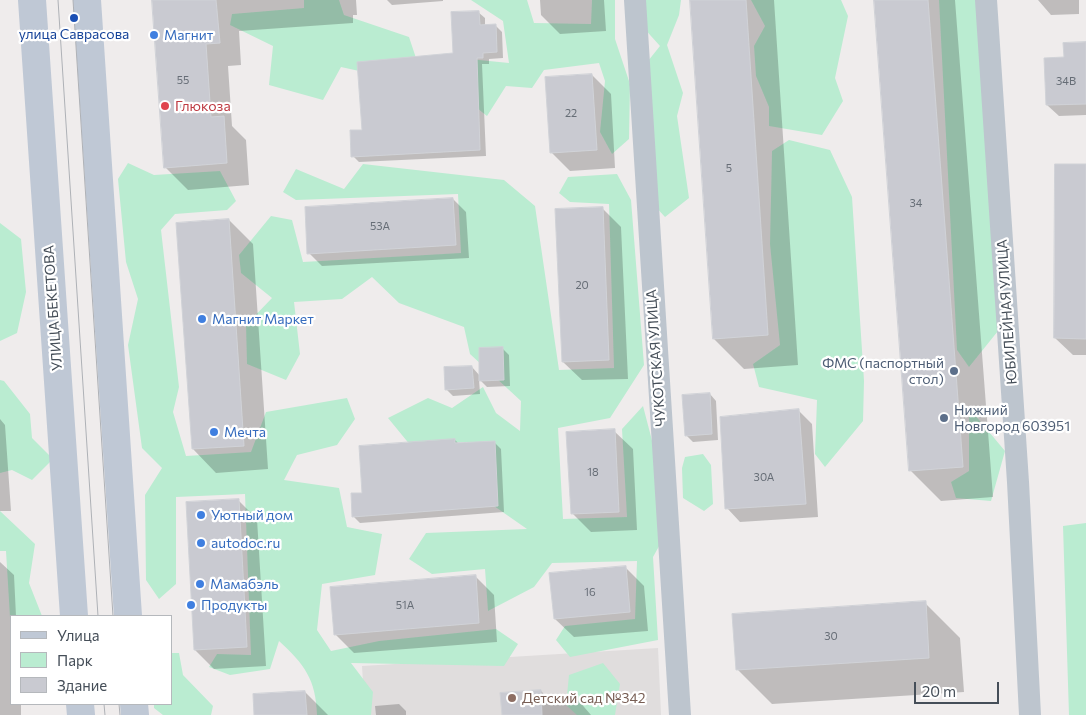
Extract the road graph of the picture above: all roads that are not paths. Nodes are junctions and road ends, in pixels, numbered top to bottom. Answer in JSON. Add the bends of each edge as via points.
{"nodes":[{"id":1,"x":32,"y":0,"type":"edge"},
{"id":2,"x":87,"y":0,"type":"edge"},
{"id":3,"x":635,"y":0,"type":"edge"},
{"id":4,"x":986,"y":0,"type":"edge"},
{"id":5,"x":74,"y":615,"type":"edge"},
{"id":6,"x":128,"y":615,"type":"edge"},
{"id":7,"x":680,"y":715,"type":"edge"},
{"id":8,"x":1030,"y":715,"type":"edge"}],
"edges":[{"from":1,"to":5,"type":"main road","name":"УЛИЦА БЕКЕТОВА"},
{"from":2,"to":6,"type":"main road"},
{"from":3,"to":7,"type":"street","name":"ЧУКОТСКАЯ УЛИЦА"},
{"from":4,"to":8,"type":"street","name":"ЮБИЛЕЙНАЯ УЛИЦА"}]}
